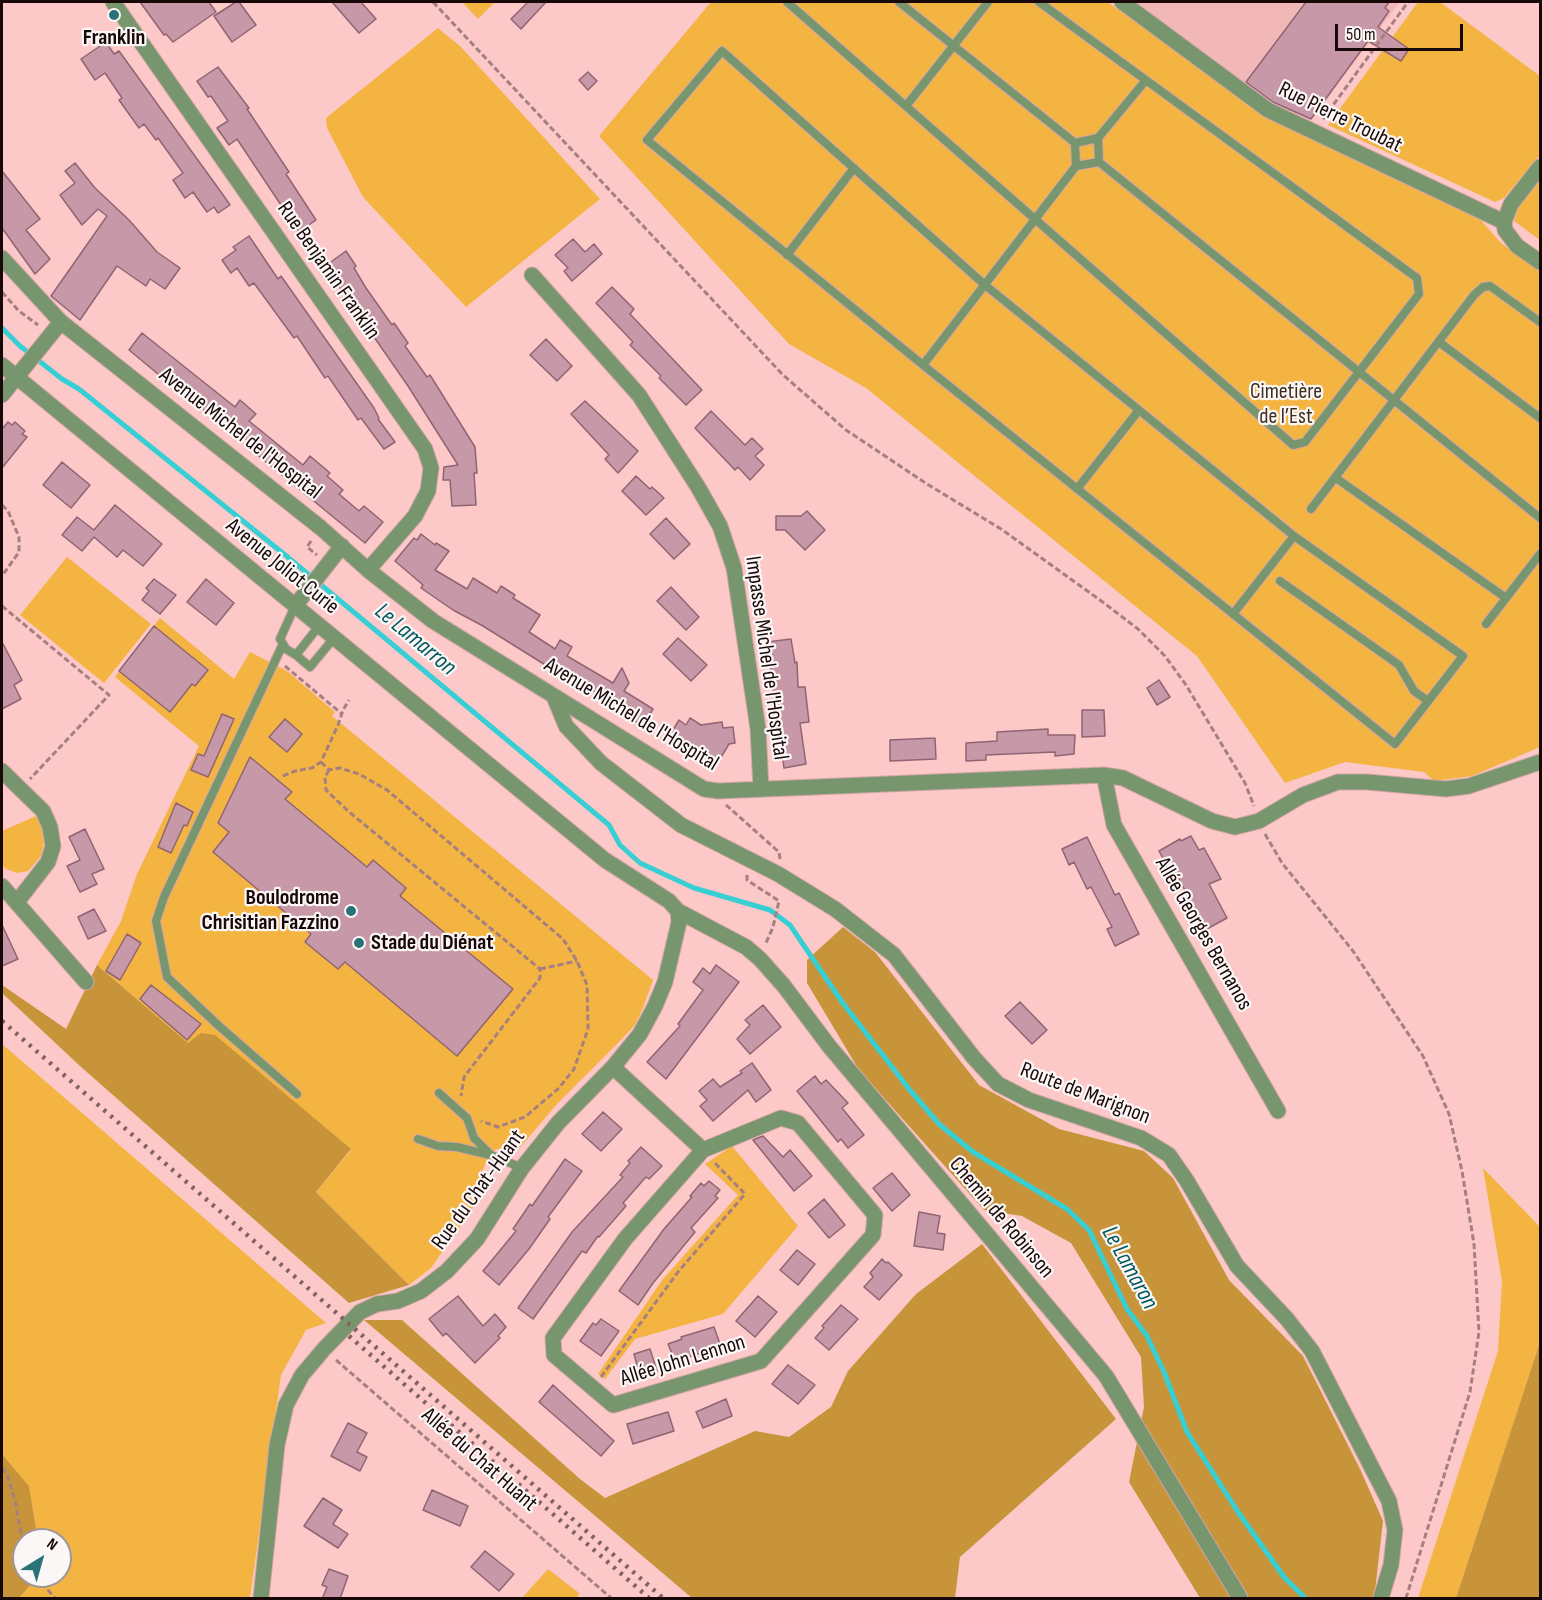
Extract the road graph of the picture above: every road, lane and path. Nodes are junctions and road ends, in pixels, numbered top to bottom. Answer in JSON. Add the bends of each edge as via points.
{"nodes":[{"id":1,"x":113,"y":2,"type":"edge"},
{"id":2,"x":433,"y":2,"type":"edge"},
{"id":3,"x":787,"y":2,"type":"edge"},
{"id":4,"x":899,"y":2,"type":"edge"},
{"id":5,"x":988,"y":2,"type":"edge"},
{"id":6,"x":1039,"y":2,"type":"edge"},
{"id":7,"x":1408,"y":2,"type":"edge"},
{"id":8,"x":1127,"y":3,"type":"edge"},
{"id":9,"x":954,"y":46,"type":"junction"},
{"id":10,"x":1146,"y":80,"type":"junction"},
{"id":11,"x":906,"y":106,"type":"junction"},
{"id":12,"x":1314,"y":131,"type":"junction"},
{"id":13,"x":1098,"y":138,"type":"junction"},
{"id":14,"x":1076,"y":143,"type":"junction"},
{"id":15,"x":1099,"y":162,"type":"junction"},
{"id":16,"x":1076,"y":166,"type":"junction"},
{"id":17,"x":1540,"y":167,"type":"edge"},
{"id":18,"x":854,"y":168,"type":"junction"},
{"id":19,"x":1036,"y":220,"type":"junction"},
{"id":20,"x":1504,"y":222,"type":"junction"},
{"id":21,"x":787,"y":255,"type":"junction"},
{"id":22,"x":2,"y":258,"type":"edge"},
{"id":23,"x":1540,"y":262,"type":"edge"},
{"id":24,"x":532,"y":274,"type":"dead end"},
{"id":25,"x":985,"y":285,"type":"junction"},
{"id":26,"x":2,"y":292,"type":"edge"},
{"id":27,"x":61,"y":322,"type":"junction"},
{"id":28,"x":1540,"y":322,"type":"edge"},
{"id":29,"x":48,"y":338,"type":"junction"},
{"id":30,"x":1439,"y":342,"type":"junction"},
{"id":31,"x":2,"y":365,"type":"edge"},
{"id":32,"x":923,"y":365,"type":"junction"},
{"id":33,"x":1359,"y":372,"type":"junction"},
{"id":34,"x":15,"y":378,"type":"junction"},
{"id":35,"x":2,"y":395,"type":"edge"},
{"id":36,"x":1394,"y":401,"type":"junction"},
{"id":37,"x":1139,"y":410,"type":"junction"},
{"id":38,"x":1540,"y":418,"type":"edge"},
{"id":39,"x":1336,"y":478,"type":"junction"},
{"id":40,"x":1077,"y":489,"type":"junction"},
{"id":41,"x":2,"y":505,"type":"edge"},
{"id":42,"x":1311,"y":509,"type":"dead end"},
{"id":43,"x":1540,"y":518,"type":"edge"},
{"id":44,"x":321,"y":528,"type":"junction"},
{"id":45,"x":1294,"y":536,"type":"junction"},
{"id":46,"x":342,"y":546,"type":"junction"},
{"id":47,"x":1540,"y":554,"type":"edge"},
{"id":48,"x":318,"y":566,"type":"junction"},
{"id":49,"x":368,"y":570,"type":"junction"},
{"id":50,"x":2,"y":576,"type":"edge"},
{"id":51,"x":1280,"y":581,"type":"dead end"},
{"id":52,"x":1506,"y":598,"type":"junction"},
{"id":53,"x":2,"y":606,"type":"edge"},
{"id":54,"x":295,"y":606,"type":"junction"},
{"id":55,"x":1233,"y":614,"type":"junction"},
{"id":56,"x":1486,"y":624,"type":"dead end"},
{"id":57,"x":319,"y":626,"type":"junction"},
{"id":58,"x":334,"y":638,"type":"junction"},
{"id":59,"x":283,"y":644,"type":"junction"},
{"id":60,"x":296,"y":655,"type":"junction"},
{"id":61,"x":554,"y":697,"type":"junction"},
{"id":62,"x":349,"y":700,"type":"dead end"},
{"id":63,"x":1428,"y":701,"type":"junction"},
{"id":64,"x":321,"y":762,"type":"junction"},
{"id":65,"x":1540,"y":762,"type":"edge"},
{"id":66,"x":329,"y":770,"type":"junction"},
{"id":67,"x":2,"y":771,"type":"edge"},
{"id":68,"x":1104,"y":775,"type":"junction"},
{"id":69,"x":283,"y":776,"type":"dead end"},
{"id":70,"x":761,"y":788,"type":"junction"},
{"id":71,"x":20,"y":789,"type":"junction"},
{"id":72,"x":718,"y":791,"type":"junction"},
{"id":73,"x":1259,"y":821,"type":"junction"},
{"id":74,"x":749,"y":858,"type":"junction"},
{"id":75,"x":775,"y":872,"type":"junction"},
{"id":76,"x":2,"y":886,"type":"edge"},
{"id":77,"x":17,"y":902,"type":"junction"},
{"id":78,"x":678,"y":910,"type":"junction"},
{"id":79,"x":772,"y":927,"type":"dead end"},
{"id":80,"x":577,"y":961,"type":"junction"},
{"id":81,"x":540,"y":969,"type":"junction"},
{"id":82,"x":86,"y":981,"type":"dead end"},
{"id":83,"x":613,"y":1066,"type":"junction"},
{"id":84,"x":439,"y":1093,"type":"dead end"},
{"id":85,"x":297,"y":1094,"type":"dead end"},
{"id":86,"x":463,"y":1110,"type":"junction"},
{"id":87,"x":1278,"y":1111,"type":"dead end"},
{"id":88,"x":418,"y":1139,"type":"dead end"},
{"id":89,"x":703,"y":1150,"type":"junction"},
{"id":90,"x":491,"y":1155,"type":"junction"},
{"id":91,"x":522,"y":1168,"type":"junction"},
{"id":92,"x":324,"y":1349,"type":"junction"},
{"id":93,"x":592,"y":1388,"type":"junction"},
{"id":94,"x":2,"y":1468,"type":"edge"},
{"id":95,"x":20,"y":1528,"type":"edge"},
{"id":96,"x":604,"y":1593,"type":"junction"},
{"id":97,"x":261,"y":1599,"type":"edge"},
{"id":98,"x":604,"y":1599,"type":"edge"},
{"id":99,"x":611,"y":1599,"type":"edge"},
{"id":100,"x":1240,"y":1599,"type":"edge"},
{"id":101,"x":1382,"y":1599,"type":"edge"},
{"id":102,"x":1406,"y":1599,"type":"edge"}],
"edges":[{"from":1,"to":49,"type":"street","name":"Rue Benjamin Franklin","via":[[425,449],[431,468],[428,491],[415,516]]},
{"from":2,"to":73,"type":"path","via":[[783,375],[846,430],[1019,542],[1138,629],[1186,685],[1245,783]]},
{"from":3,"to":11,"type":"lane"},
{"from":4,"to":9,"type":"lane"},
{"from":5,"to":9,"type":"lane"},
{"from":6,"to":10,"type":"lane"},
{"from":7,"to":12,"type":"path"},
{"from":8,"to":12,"type":"street","name":"Rue Pierre Troubat","via":[[1268,110]]},
{"from":9,"to":11,"type":"lane"},
{"from":9,"to":14,"type":"lane"},
{"from":10,"to":13,"type":"lane"},
{"from":10,"to":33,"type":"lane","via":[[1417,278],[1419,294]]},
{"from":11,"to":19,"type":"lane"},
{"from":12,"to":20,"type":"street","name":"Rue Pierre Troubat"},
{"from":13,"to":14,"type":"lane"},
{"from":13,"to":15,"type":"lane"},
{"from":14,"to":16,"type":"lane"},
{"from":15,"to":16,"type":"lane"},
{"from":15,"to":33,"type":"lane"},
{"from":16,"to":19,"type":"lane"},
{"from":17,"to":20,"type":"street","via":[[1511,204]]},
{"from":18,"to":21,"type":"lane"},
{"from":18,"to":21,"type":"lane","via":[[722,51],[647,140]]},
{"from":18,"to":25,"type":"lane"},
{"from":19,"to":25,"type":"lane"},
{"from":19,"to":33,"type":"lane","via":[[1293,445],[1305,442]]},
{"from":20,"to":23,"type":"street","via":[[1517,246]]},
{"from":21,"to":32,"type":"lane"},
{"from":22,"to":27,"type":"street","name":"Avenue Michel de l'Hospital"},
{"from":24,"to":70,"type":"street","name":"Impasse Michel de l'Hospital","via":[[639,395],[720,526],[734,568],[758,729]]},
{"from":25,"to":32,"type":"lane"},
{"from":25,"to":37,"type":"lane"},
{"from":26,"to":29,"type":"path"},
{"from":27,"to":29,"type":"street"},
{"from":27,"to":44,"type":"street","name":"Avenue Michel de l'Hospital"},
{"from":28,"to":30,"type":"lane","via":[[1490,286],[1483,287]]},
{"from":29,"to":34,"type":"street"},
{"from":30,"to":36,"type":"lane"},
{"from":30,"to":38,"type":"lane"},
{"from":31,"to":34,"type":"street","name":"Avenue Joliot Curie"},
{"from":32,"to":40,"type":"lane"},
{"from":33,"to":36,"type":"lane"},
{"from":34,"to":35,"type":"street"},
{"from":34,"to":54,"type":"street","name":"Avenue Joliot Curie"},
{"from":36,"to":39,"type":"lane"},
{"from":36,"to":43,"type":"lane"},
{"from":37,"to":40,"type":"lane"},
{"from":37,"to":45,"type":"lane"},
{"from":39,"to":42,"type":"lane"},
{"from":39,"to":52,"type":"lane"},
{"from":40,"to":55,"type":"lane"},
{"from":41,"to":50,"type":"path","via":[[19,537],[19,552]]},
{"from":44,"to":46,"type":"street","name":"Avenue Michel de l'Hospital"},
{"from":44,"to":48,"type":"path","via":[[307,547],[319,556]]},
{"from":45,"to":55,"type":"lane"},
{"from":45,"to":63,"type":"lane","via":[[1463,656]]},
{"from":46,"to":48,"type":"street"},
{"from":46,"to":49,"type":"street","name":"Avenue Michel de l'Hospital"},
{"from":47,"to":52,"type":"lane"},
{"from":48,"to":54,"type":"street"},
{"from":49,"to":61,"type":"street","name":"Avenue Michel de l'Hospital","via":[[433,621]]},
{"from":51,"to":63,"type":"lane","via":[[1400,665],[1414,691]]},
{"from":52,"to":56,"type":"lane"},
{"from":53,"to":71,"type":"path","via":[[109,695]]},
{"from":54,"to":57,"type":"street","name":"Avenue Joliot Curie"},
{"from":54,"to":59,"type":"lane","via":[[280,639]]},
{"from":55,"to":63,"type":"lane","via":[[1395,744]]},
{"from":57,"to":58,"type":"street","name":"Avenue Joliot Curie"},
{"from":57,"to":60,"type":"lane"},
{"from":58,"to":60,"type":"lane","via":[[310,667]]},
{"from":58,"to":78,"type":"street","name":"Avenue Joliot Curie","via":[[605,860]]},
{"from":59,"to":60,"type":"lane"},
{"from":59,"to":85,"type":"lane","via":[[193,833],[156,921],[167,977]]},
{"from":61,"to":72,"type":"street","name":"Avenue Michel de l'Hospital","via":[[690,781]]},
{"from":61,"to":74,"type":"street","name":"Route de Marignon","via":[[566,726],[602,763],[681,825]]},
{"from":62,"to":64,"type":"path"},
{"from":64,"to":66,"type":"path"},
{"from":64,"to":69,"type":"path"},
{"from":65,"to":73,"type":"street","name":"Avenue Michel de l'Hospital","via":[[1468,786],[1446,789],[1338,782],[1303,795]]},
{"from":66,"to":80,"type":"path","via":[[340,768],[358,774],[387,790],[563,939]]},
{"from":66,"to":81,"type":"path","via":[[326,790],[340,804]]},
{"from":67,"to":71,"type":"street"},
{"from":68,"to":70,"type":"street","name":"Avenue Michel de l'Hospital"},
{"from":68,"to":73,"type":"street","name":"Avenue Michel de l'Hospital","via":[[1123,778],[1212,821],[1235,827]]},
{"from":68,"to":87,"type":"street","name":"Allée Georges Bernanos","via":[[1114,825]]},
{"from":70,"to":72,"type":"street","name":"Avenue Michel de l'Hospital"},
{"from":71,"to":77,"type":"street","via":[[43,811],[51,827],[53,846],[48,862]]},
{"from":72,"to":75,"type":"path","via":[[721,800],[779,852]]},
{"from":73,"to":102,"type":"path","via":[[1282,863],[1353,951],[1423,1056],[1449,1114],[1462,1172],[1474,1244],[1479,1332],[1470,1392]]},
{"from":74,"to":75,"type":"street","name":"Route de Marignon"},
{"from":74,"to":79,"type":"path","via":[[747,880],[779,902]]},
{"from":75,"to":101,"type":"street","name":"Route de Marignon","via":[[835,909],[894,955],[998,1084],[1029,1100],[1141,1138],[1168,1155],[1237,1266],[1312,1351],[1389,1500],[1395,1530],[1392,1565]]},
{"from":76,"to":77,"type":"street"},
{"from":77,"to":82,"type":"street"},
{"from":78,"to":83,"type":"street","name":"Rue du Chat-Huant","via":[[679,922],[665,982],[655,1006],[640,1034]]},
{"from":78,"to":100,"type":"street","name":"Chemin de Robinson","via":[[760,958],[1106,1376]]},
{"from":80,"to":81,"type":"path"},
{"from":80,"to":86,"type":"path","via":[[587,985],[588,1029],[574,1069],[559,1088],[525,1117],[498,1127]]},
{"from":81,"to":86,"type":"path","via":[[540,978],[464,1077],[460,1093]]},
{"from":83,"to":89,"type":"street"},
{"from":83,"to":91,"type":"street","name":"Rue du Chat-Huant","via":[[558,1123]]},
{"from":84,"to":86,"type":"lane"},
{"from":86,"to":90,"type":"lane","via":[[474,1138]]},
{"from":88,"to":90,"type":"lane"},
{"from":89,"to":93,"type":"path","via":[[745,1194],[678,1272]]},
{"from":89,"to":93,"type":"street","name":"Allée John Lennon","via":[[625,1239],[553,1338],[554,1355]]},
{"from":89,"to":93,"type":"street","name":"Allée John Lennon","via":[[781,1118],[798,1123],[875,1215],[873,1235],[761,1361],[613,1405]]},
{"from":90,"to":91,"type":"lane"},
{"from":91,"to":92,"type":"street","name":"Rue du Chat-Huant","via":[[477,1239],[447,1271],[421,1291],[360,1312]]},
{"from":92,"to":96,"type":"path","name":"Allée du Chat Huant"},
{"from":92,"to":97,"type":"street","name":"Rue du Chat-Huant","via":[[302,1375],[286,1405],[277,1445]]},
{"from":94,"to":95,"type":"path","via":[[8,1474]]},
{"from":96,"to":98,"type":"path"},
{"from":96,"to":99,"type":"path","name":"Allée du Chat Huant"}]}
